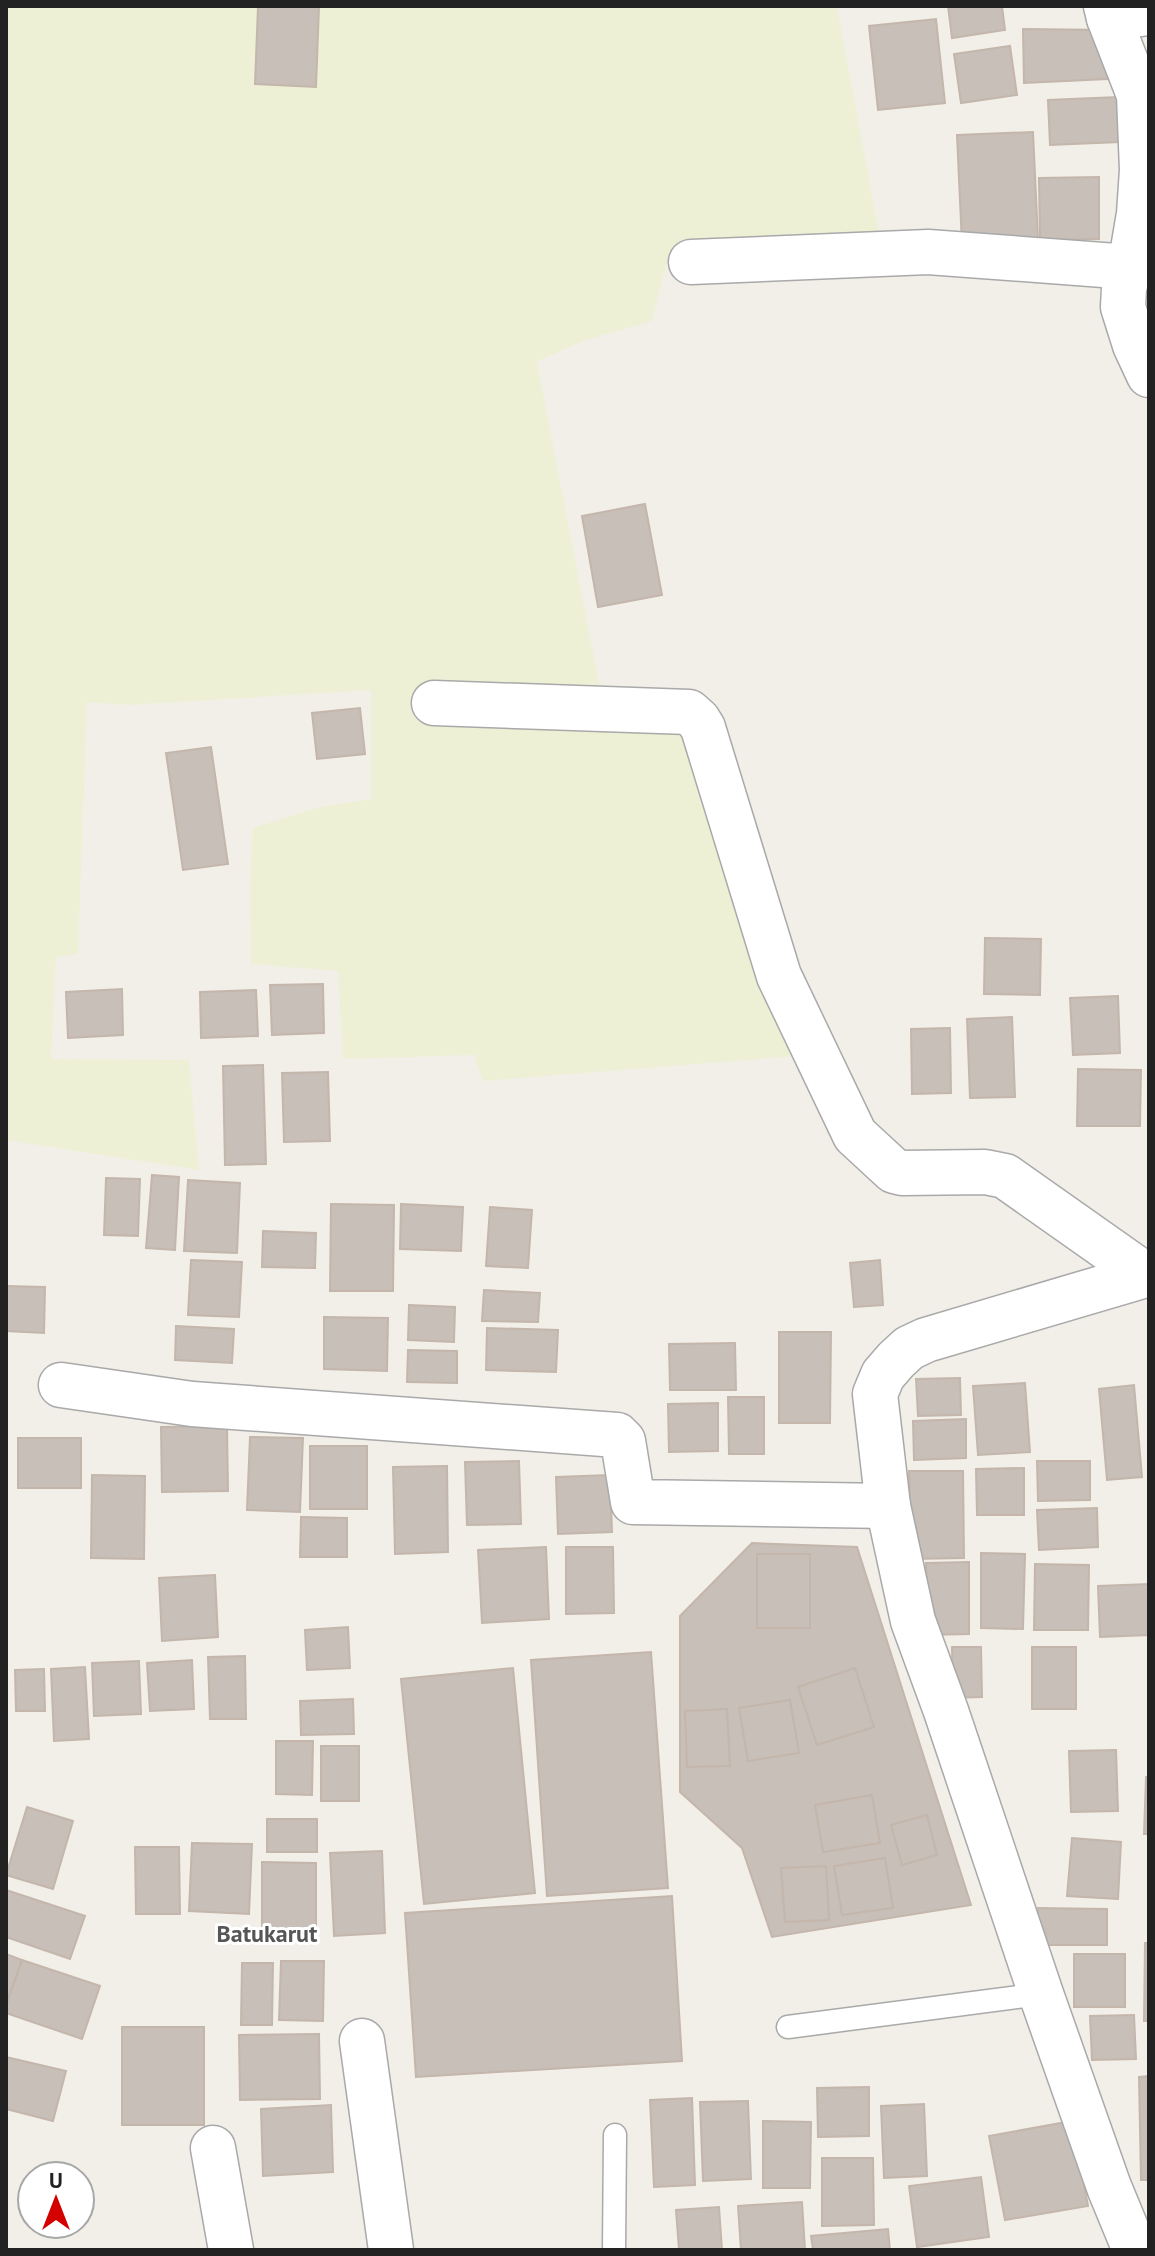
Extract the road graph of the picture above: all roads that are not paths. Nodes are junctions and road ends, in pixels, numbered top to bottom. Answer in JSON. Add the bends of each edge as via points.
{"nodes":[{"id":1,"x":1121,"y":12,"type":"edge"},
{"id":2,"x":691,"y":262,"type":"dead end"},
{"id":3,"x":1130,"y":267,"type":"junction"},
{"id":4,"x":1147,"y":366,"type":"edge"},
{"id":5,"x":434,"y":703,"type":"dead end"},
{"id":6,"x":1147,"y":1274,"type":"edge"},
{"id":7,"x":61,"y":1385,"type":"dead end"},
{"id":8,"x":888,"y":1506,"type":"junction"},
{"id":9,"x":1041,"y":1994,"type":"junction"},
{"id":10,"x":788,"y":2027,"type":"dead end"},
{"id":11,"x":362,"y":2041,"type":"dead end"},
{"id":12,"x":615,"y":2135,"type":"dead end"},
{"id":13,"x":213,"y":2148,"type":"dead end"},
{"id":14,"x":231,"y":2250,"type":"edge"},
{"id":15,"x":391,"y":2250,"type":"edge"},
{"id":16,"x":614,"y":2250,"type":"edge"},
{"id":17,"x":1135,"y":2250,"type":"edge"}],
"edges":[{"from":1,"to":3,"type":"street","via":[[1139,95],[1142,170]]},
{"from":2,"to":3,"type":"street","via":[[928,252]]},
{"from":3,"to":4,"type":"street","via":[[1123,307]]},
{"from":5,"to":6,"type":"street","via":[[689,712],[703,728],[779,976],[855,1135],[894,1171],[1005,1176]]},
{"from":6,"to":8,"type":"street","via":[[909,1348],[883,1375],[875,1394]]},
{"from":7,"to":8,"type":"street","via":[[192,1404],[617,1435],[623,1441],[633,1502]]},
{"from":8,"to":9,"type":"street","via":[[913,1621]]},
{"from":9,"to":10,"type":"lane"},
{"from":9,"to":17,"type":"street"},
{"from":11,"to":15,"type":"street"},
{"from":12,"to":16,"type":"lane"},
{"from":13,"to":14,"type":"street"}]}
